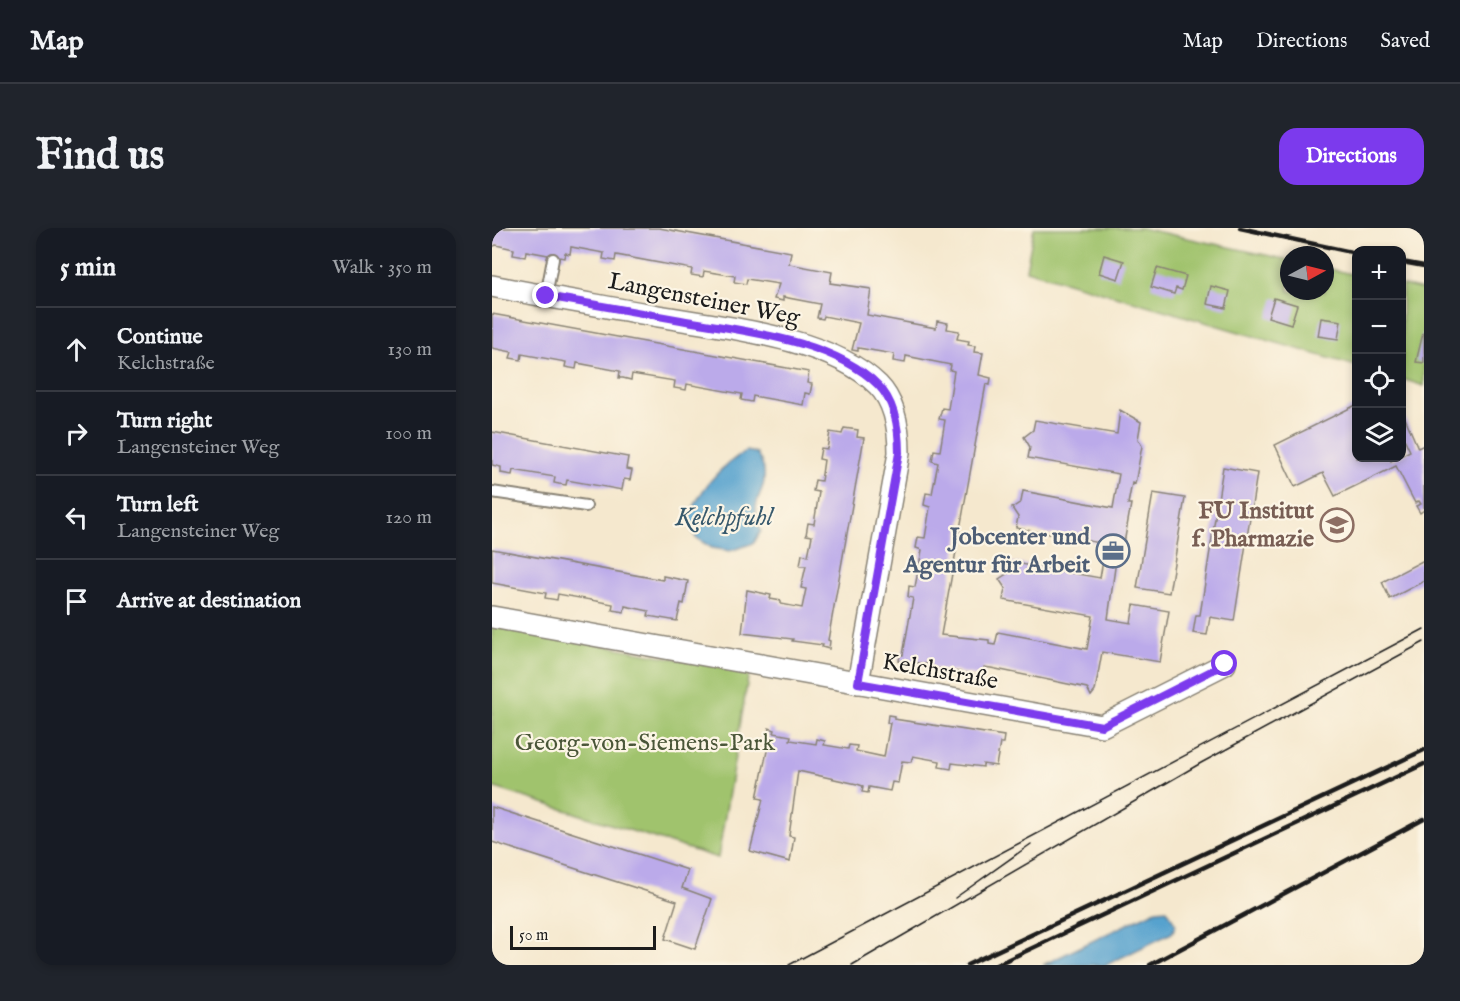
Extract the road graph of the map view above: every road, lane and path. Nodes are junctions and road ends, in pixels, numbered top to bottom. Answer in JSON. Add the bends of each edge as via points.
{"nodes":[{"id":1,"x":553,"y":259,"type":"dead end"},
{"id":2,"x":492,"y":286,"type":"edge"},
{"id":3,"x":546,"y":296,"type":"junction"},
{"id":4,"x":492,"y":492,"type":"edge"},
{"id":5,"x":586,"y":506,"type":"dead end"},
{"id":6,"x":492,"y":617,"type":"edge"},
{"id":7,"x":1225,"y":664,"type":"dead end"},
{"id":8,"x":858,"y":683,"type":"junction"}],
"edges":[{"from":1,"to":3,"type":"lane"},
{"from":2,"to":3,"type":"street","name":"Langensteiner Weg"},
{"from":3,"to":8,"type":"street","name":"Langensteiner Weg","via":[[768,335],[839,359],[880,387],[897,426],[899,453]]},
{"from":4,"to":5,"type":"lane"},
{"from":6,"to":8,"type":"street","name":"Kelchstraße"},
{"from":7,"to":8,"type":"street","name":"Kelchstraße","via":[[1102,726]]}]}
